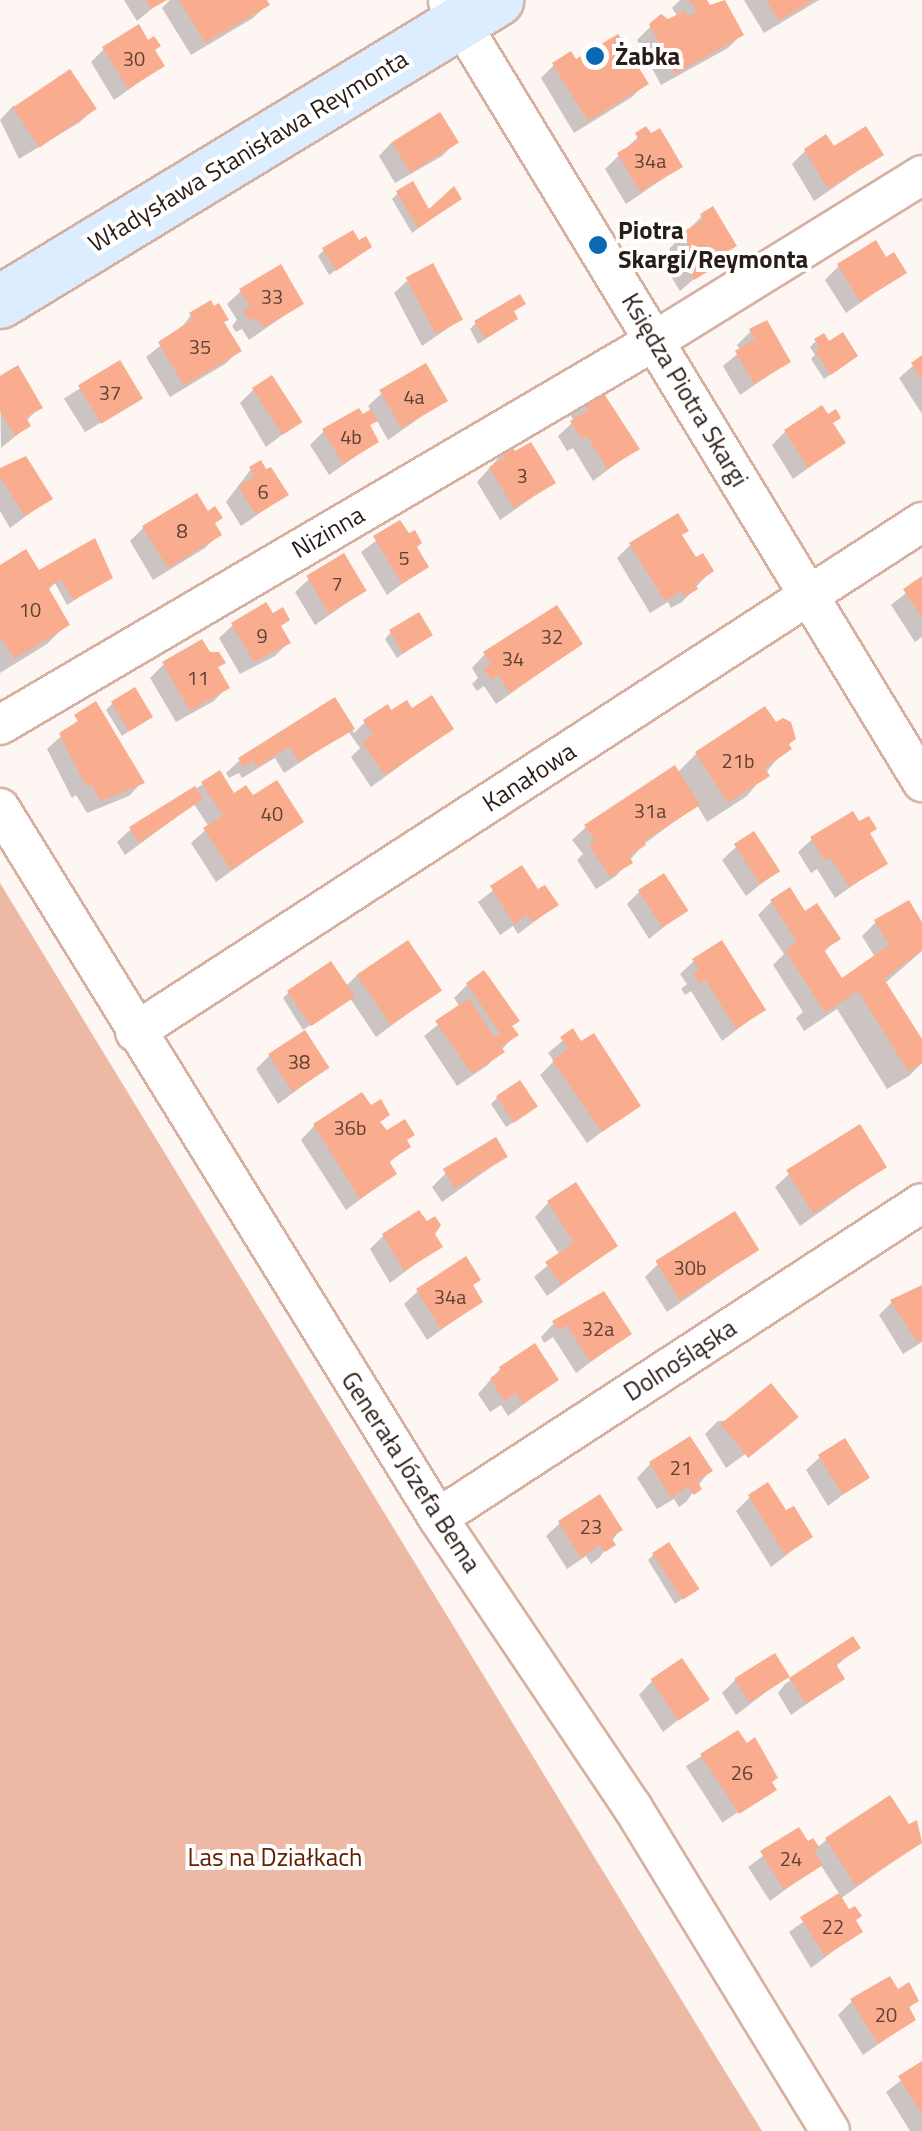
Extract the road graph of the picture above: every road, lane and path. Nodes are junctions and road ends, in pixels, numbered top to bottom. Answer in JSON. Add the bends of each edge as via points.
{"nodes":[{"id":1,"x":468,"y":7,"type":"edge"},
{"id":2,"x":922,"y":175,"type":"edge"},
{"id":3,"x":0,"y":302,"type":"edge"},
{"id":4,"x":656,"y":340,"type":"junction"},
{"id":5,"x":922,"y":522,"type":"edge"},
{"id":6,"x":808,"y":596,"type":"junction"},
{"id":7,"x":0,"y":725,"type":"edge"},
{"id":8,"x":922,"y":782,"type":"edge"},
{"id":9,"x":0,"y":808,"type":"edge"},
{"id":10,"x":135,"y":1032,"type":"junction"},
{"id":11,"x":922,"y":1203,"type":"edge"},
{"id":12,"x":438,"y":1518,"type":"junction"},
{"id":13,"x":830,"y":2131,"type":"edge"}],
"edges":[{"from":1,"to":3,"type":"main road","name":"Władysława Stanisława Reymonta"},
{"from":1,"to":4,"type":"street","name":"Księdza Piotra Skargi"},
{"from":2,"to":4,"type":"street","name":"Nizinna"},
{"from":4,"to":6,"type":"street","name":"Księdza Piotra Skargi"},
{"from":4,"to":7,"type":"street","name":"Nizinna"},
{"from":5,"to":6,"type":"street","name":"Kanałowa"},
{"from":6,"to":8,"type":"street","name":"Księdza Piotra Skargi"},
{"from":6,"to":10,"type":"street","name":"Kanałowa"},
{"from":9,"to":10,"type":"street","name":"Generała Józefa Bema"},
{"from":10,"to":12,"type":"street","name":"Generała Józefa Bema"},
{"from":11,"to":12,"type":"street","name":"Dolnośląska"},
{"from":12,"to":13,"type":"street","name":"Generała Józefa Bema","via":[[632,1808]]}]}
